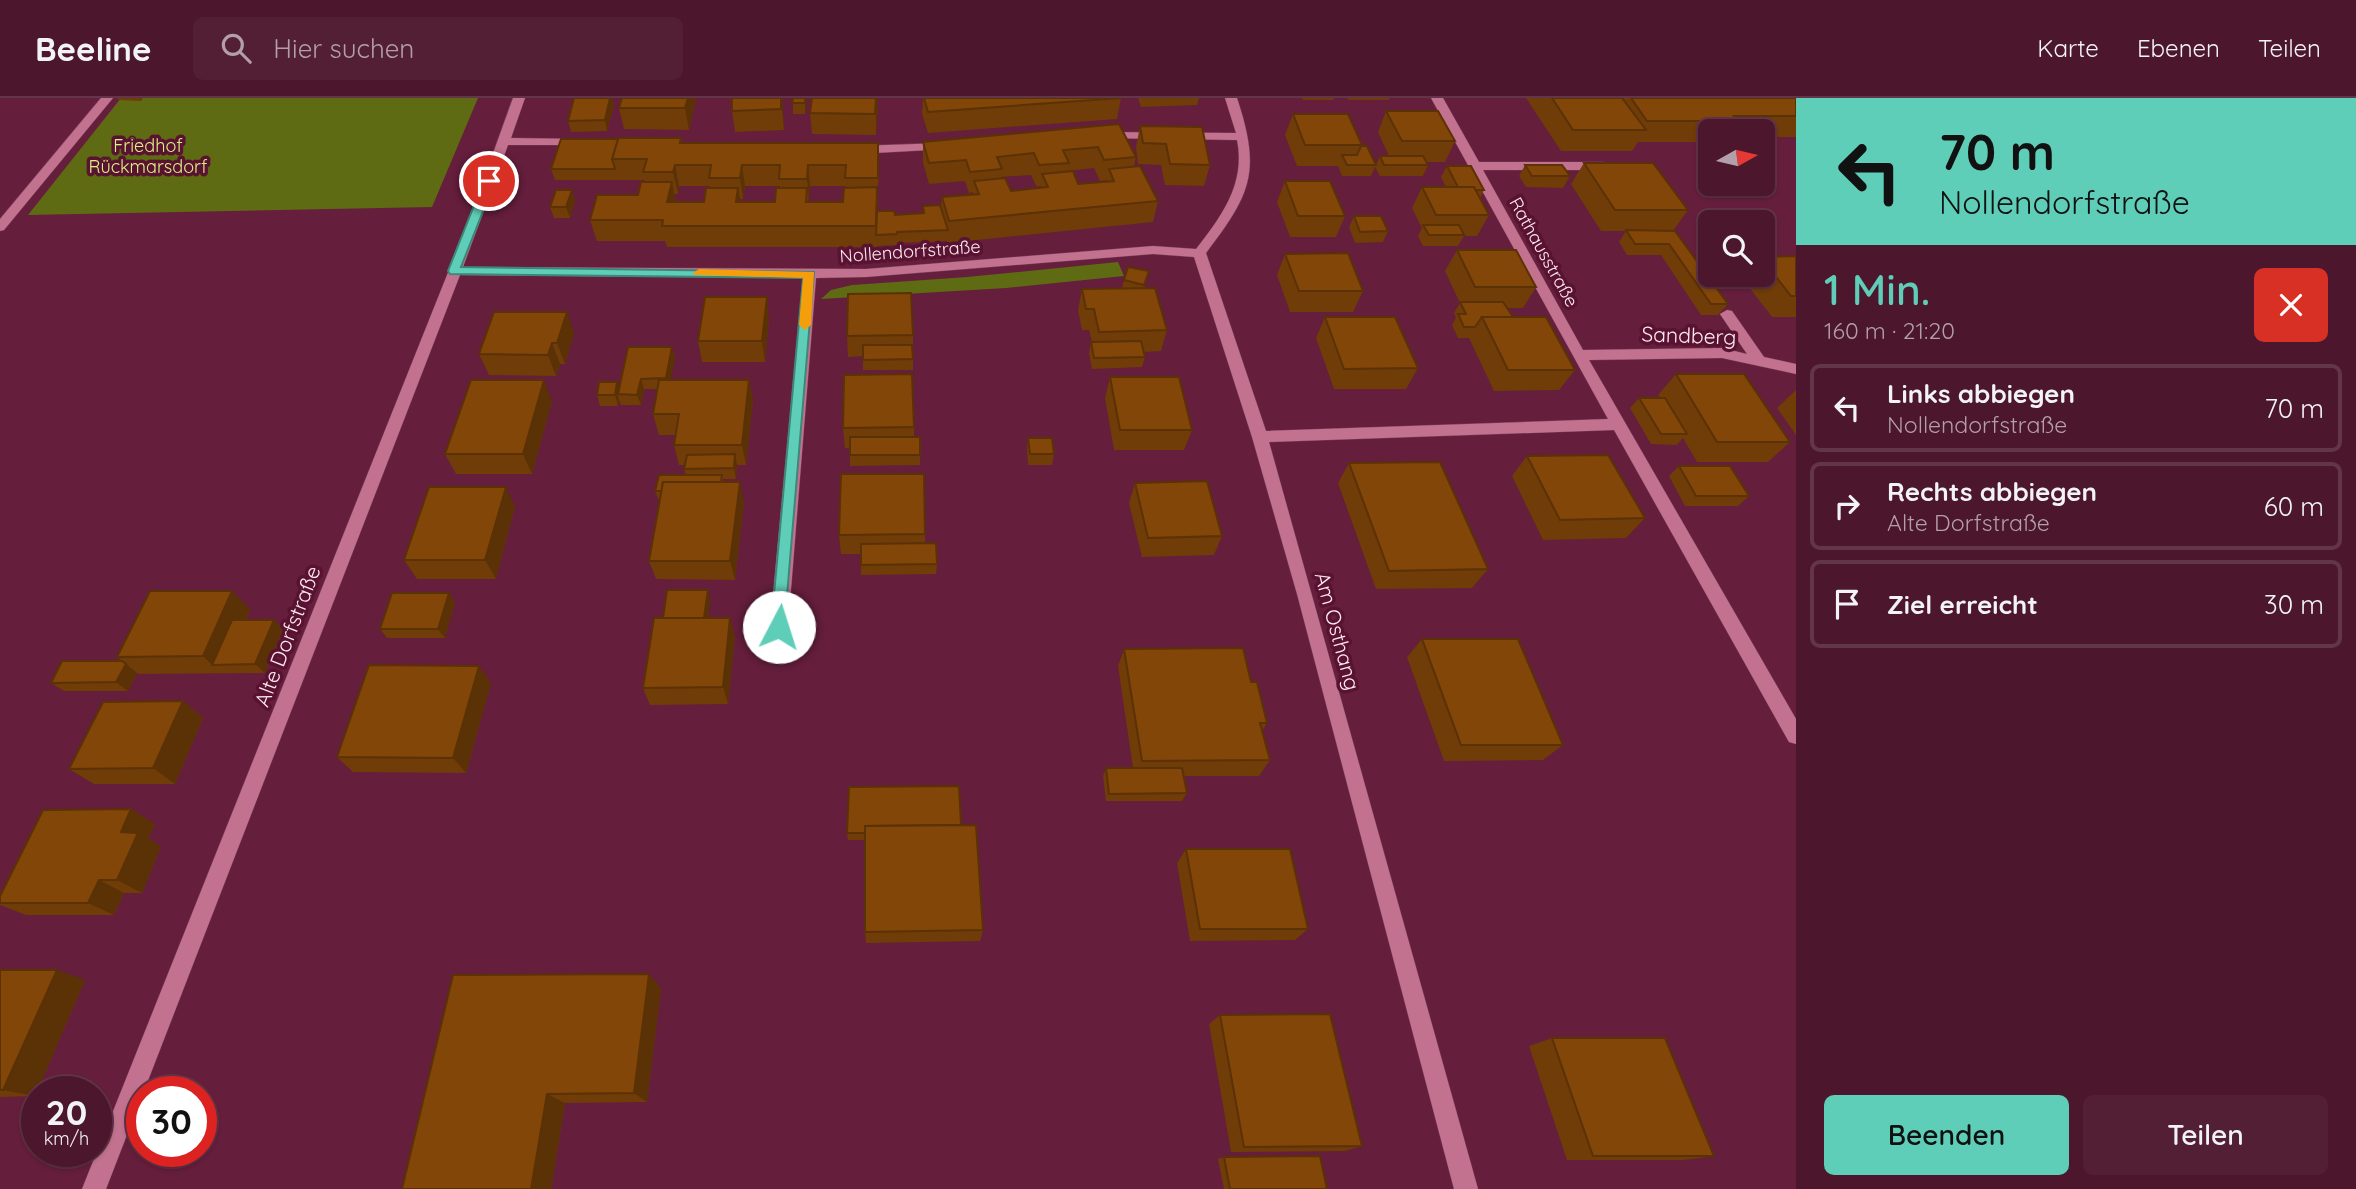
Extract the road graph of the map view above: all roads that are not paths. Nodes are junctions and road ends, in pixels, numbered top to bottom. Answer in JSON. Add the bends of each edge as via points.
{"nodes":[{"id":1,"x":107,"y":98,"type":"edge"},
{"id":2,"x":519,"y":98,"type":"edge"},
{"id":3,"x":1231,"y":98,"type":"edge"},
{"id":4,"x":1437,"y":98,"type":"edge"},
{"id":5,"x":1088,"y":136,"type":"edge"},
{"id":6,"x":1241,"y":137,"type":"junction"},
{"id":7,"x":504,"y":141,"type":"junction"},
{"id":8,"x":597,"y":142,"type":"edge"},
{"id":9,"x":957,"y":146,"type":"edge"},
{"id":10,"x":850,"y":150,"type":"edge"},
{"id":11,"x":1475,"y":166,"type":"junction"},
{"id":12,"x":1623,"y":166,"type":"edge"},
{"id":13,"x":0,"y":227,"type":"edge"},
{"id":14,"x":1199,"y":253,"type":"junction"},
{"id":15,"x":454,"y":271,"type":"junction"},
{"id":16,"x":810,"y":274,"type":"junction"},
{"id":17,"x":1727,"y":314,"type":"edge"},
{"id":18,"x":1579,"y":355,"type":"junction"},
{"id":19,"x":1759,"y":360,"type":"junction"},
{"id":20,"x":1796,"y":369,"type":"edge"},
{"id":21,"x":1618,"y":424,"type":"junction"},
{"id":22,"x":1260,"y":437,"type":"junction"},
{"id":23,"x":779,"y":627,"type":"dead end"},
{"id":24,"x":1796,"y":736,"type":"edge"},
{"id":25,"x":94,"y":1189,"type":"edge"},
{"id":26,"x":1466,"y":1189,"type":"edge"}],
"edges":[{"from":1,"to":13,"type":"street"},
{"from":2,"to":7,"type":"street","name":"Alte Dorfstraße"},
{"from":3,"to":6,"type":"street"},
{"from":4,"to":11,"type":"street","name":"Rathausstraße"},
{"from":5,"to":6,"type":"street"},
{"from":6,"to":14,"type":"street","via":[[1244,182],[1238,200]]},
{"from":7,"to":8,"type":"street"},
{"from":7,"to":15,"type":"street","name":"Alte Dorfstraße"},
{"from":9,"to":10,"type":"street"},
{"from":11,"to":12,"type":"street"},
{"from":11,"to":18,"type":"street","name":"Rathausstraße"},
{"from":14,"to":16,"type":"street","name":"Nollendorfstraße","via":[[1153,250]]},
{"from":14,"to":22,"type":"street","name":"Am Osthang"},
{"from":15,"to":16,"type":"street","name":"Nollendorfstraße"},
{"from":15,"to":25,"type":"street","name":"Alte Dorfstraße"},
{"from":16,"to":23,"type":"street"},
{"from":17,"to":19,"type":"street"},
{"from":18,"to":19,"type":"street","name":"Sandberg","via":[[1722,353]]},
{"from":18,"to":21,"type":"street","name":"Rathausstraße"},
{"from":19,"to":20,"type":"street","name":"Sandberg"},
{"from":21,"to":22,"type":"street"},
{"from":21,"to":24,"type":"street","name":"Rathausstraße"},
{"from":22,"to":26,"type":"street","name":"Am Osthang"}]}
